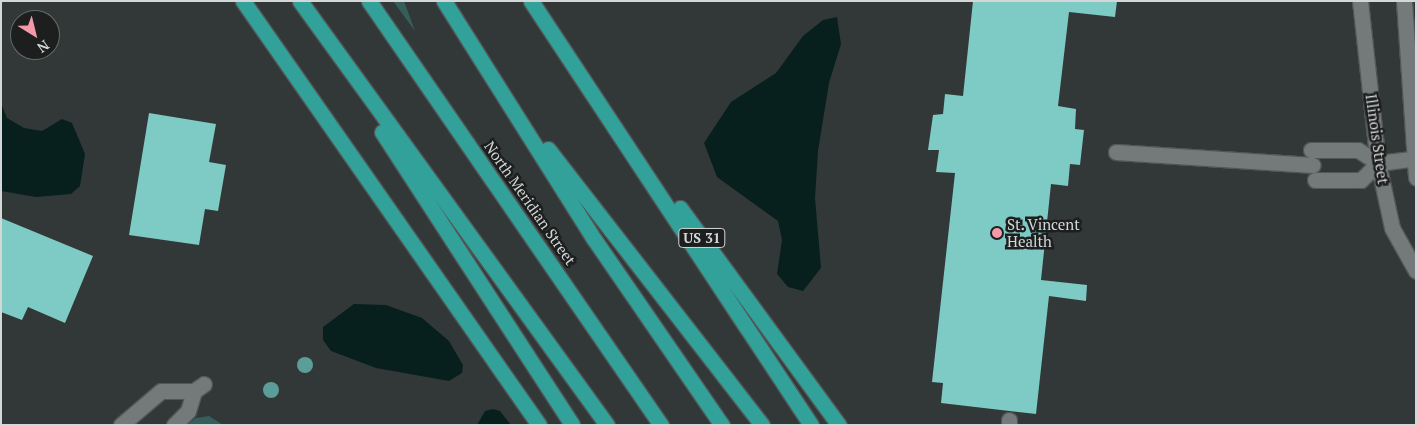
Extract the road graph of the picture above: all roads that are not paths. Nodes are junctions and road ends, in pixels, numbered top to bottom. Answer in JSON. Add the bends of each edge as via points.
{"nodes":[{"id":1,"x":242,"y":1,"type":"edge"},
{"id":2,"x":300,"y":1,"type":"edge"},
{"id":3,"x":369,"y":1,"type":"edge"},
{"id":4,"x":444,"y":1,"type":"edge"},
{"id":5,"x":531,"y":1,"type":"edge"},
{"id":6,"x":1360,"y":1,"type":"edge"},
{"id":7,"x":1404,"y":1,"type":"edge"},
{"id":8,"x":564,"y":53,"type":"junction"},
{"id":9,"x":337,"y":55,"type":"junction"},
{"id":10,"x":500,"y":87,"type":"junction"},
{"id":11,"x":1116,"y":152,"type":"dead end"},
{"id":12,"x":1412,"y":159,"type":"junction"},
{"id":13,"x":1378,"y":163,"type":"junction"},
{"id":14,"x":1416,"y":178,"type":"edge"},
{"id":15,"x":1315,"y":180,"type":"dead end"},
{"id":16,"x":1416,"y":271,"type":"edge"},
{"id":17,"x":121,"y":425,"type":"edge"},
{"id":18,"x":174,"y":425,"type":"edge"},
{"id":19,"x":539,"y":425,"type":"edge"},
{"id":20,"x":572,"y":425,"type":"edge"},
{"id":21,"x":607,"y":425,"type":"edge"},
{"id":22,"x":662,"y":425,"type":"edge"},
{"id":23,"x":722,"y":425,"type":"edge"},
{"id":24,"x":762,"y":425,"type":"edge"},
{"id":25,"x":811,"y":425,"type":"edge"},
{"id":26,"x":839,"y":425,"type":"edge"}],
"edges":[{"from":1,"to":19,"type":"highway"},
{"from":2,"to":9,"type":"highway"},
{"from":3,"to":22,"type":"highway","name":"North Meridian Street"},
{"from":4,"to":10,"type":"highway"},
{"from":5,"to":8,"type":"highway","number":"US 31"},
{"from":6,"to":13,"type":"street","name":"Illinois Street"},
{"from":7,"to":12,"type":"street"},
{"from":8,"to":25,"type":"highway"},
{"from":8,"to":26,"type":"highway","number":"US 31"},
{"from":9,"to":20,"type":"highway","via":[[414,185]]},
{"from":9,"to":21,"type":"highway"},
{"from":10,"to":23,"type":"highway","via":[[594,239]]},
{"from":10,"to":24,"type":"highway"},
{"from":11,"to":13,"type":"street","via":[[1312,157],[1358,150]]},
{"from":12,"to":13,"type":"street"},
{"from":12,"to":14,"type":"street"},
{"from":13,"to":15,"type":"street","via":[[1361,180]]},
{"from":13,"to":16,"type":"street","name":"Illinois Street","via":[[1392,228]]},
{"from":17,"to":18,"type":"street","via":[[161,391],[199,387],[188,411]]}]}
